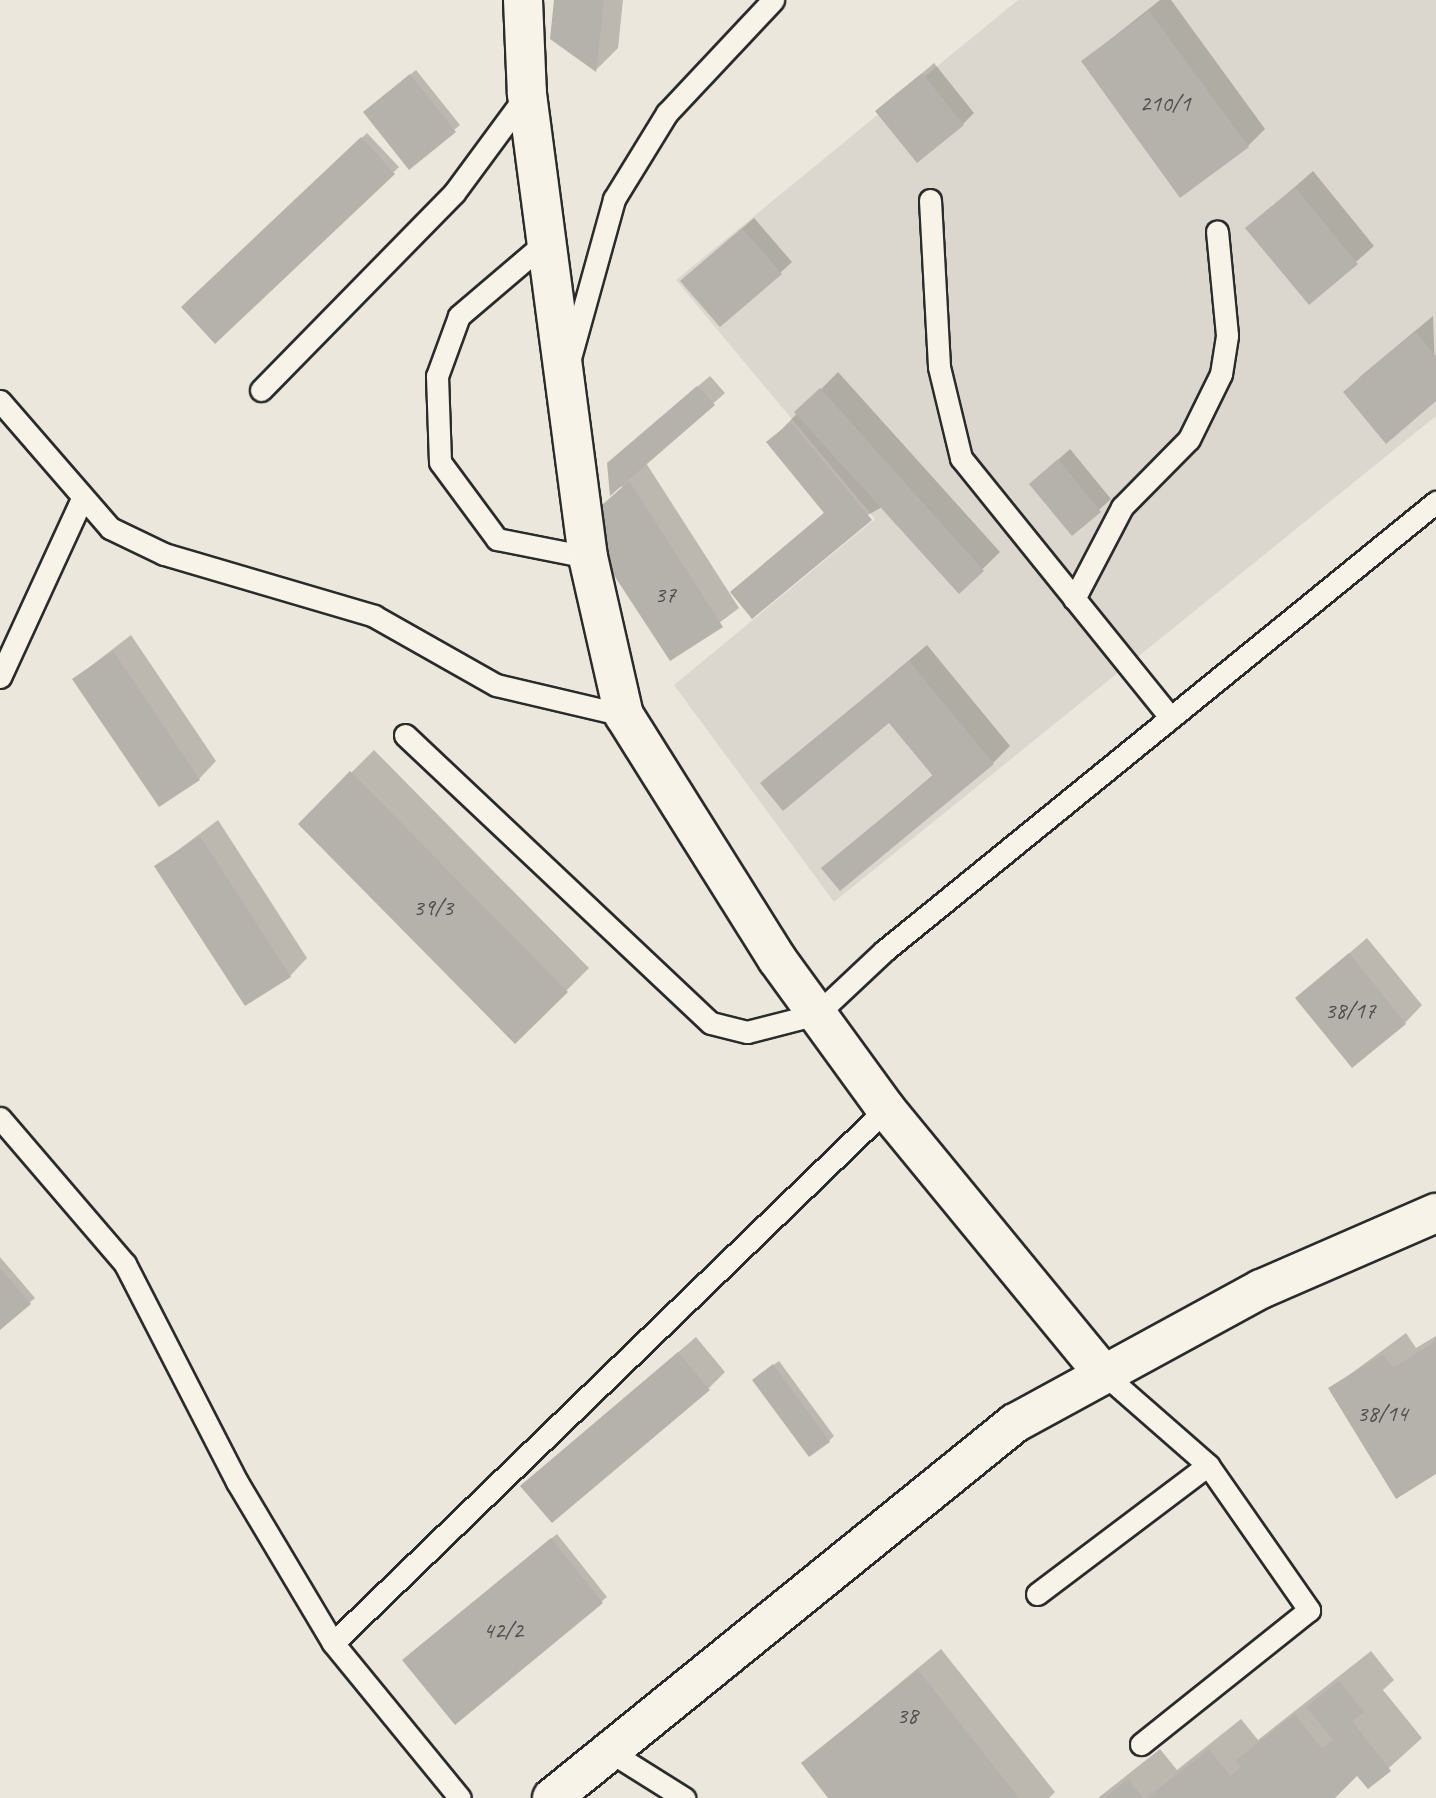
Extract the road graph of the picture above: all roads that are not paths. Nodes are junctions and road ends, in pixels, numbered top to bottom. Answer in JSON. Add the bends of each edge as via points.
{"nodes":[{"id":1,"x":523,"y":0,"type":"edge"},
{"id":2,"x":773,"y":0,"type":"edge"},
{"id":3,"x":527,"y":93,"type":"junction"},
{"id":4,"x":930,"y":200,"type":"dead end"},
{"id":5,"x":1217,"y":231,"type":"dead end"},
{"id":6,"x":547,"y":242,"type":"junction"},
{"id":7,"x":564,"y":377,"type":"junction"},
{"id":8,"x":261,"y":390,"type":"dead end"},
{"id":9,"x":0,"y":401,"type":"edge"},
{"id":10,"x":81,"y":501,"type":"junction"},
{"id":11,"x":1436,"y":502,"type":"edge"},
{"id":12,"x":588,"y":557,"type":"junction"},
{"id":13,"x":1074,"y":599,"type":"junction"},
{"id":14,"x":0,"y":677,"type":"edge"},
{"id":15,"x":624,"y":715,"type":"junction"},
{"id":16,"x":1171,"y":718,"type":"junction"},
{"id":17,"x":404,"y":735,"type":"dead end"},
{"id":18,"x":817,"y":1014,"type":"junction"},
{"id":19,"x":886,"y":1109,"type":"junction"},
{"id":20,"x":0,"y":1118,"type":"edge"},
{"id":21,"x":1436,"y":1213,"type":"edge"},
{"id":22,"x":1103,"y":1373,"type":"junction"},
{"id":23,"x":1208,"y":1465,"type":"junction"},
{"id":24,"x":1037,"y":1594,"type":"dead end"},
{"id":25,"x":333,"y":1643,"type":"junction"},
{"id":26,"x":1141,"y":1744,"type":"dead end"},
{"id":27,"x":609,"y":1751,"type":"junction"},
{"id":28,"x":460,"y":1798,"type":"edge"},
{"id":29,"x":552,"y":1798,"type":"edge"},
{"id":30,"x":684,"y":1798,"type":"edge"}],
"edges":[{"from":1,"to":3,"type":"street"},
{"from":2,"to":7,"type":"lane","via":[[667,113],[614,200]]},
{"from":3,"to":6,"type":"street"},
{"from":3,"to":8,"type":"lane","via":[[454,193]]},
{"from":4,"to":13,"type":"lane","via":[[939,367],[961,458]]},
{"from":5,"to":13,"type":"lane","via":[[1227,335],[1221,374],[1189,439],[1122,507]]},
{"from":6,"to":7,"type":"street"},
{"from":6,"to":12,"type":"lane","via":[[459,316],[438,376],[440,462],[497,539]]},
{"from":7,"to":12,"type":"street"},
{"from":9,"to":10,"type":"lane"},
{"from":10,"to":14,"type":"lane"},
{"from":10,"to":15,"type":"lane","via":[[110,528],[164,554],[374,616],[496,685]]},
{"from":11,"to":16,"type":"lane"},
{"from":12,"to":15,"type":"street"},
{"from":13,"to":16,"type":"lane"},
{"from":15,"to":18,"type":"street"},
{"from":16,"to":18,"type":"lane","via":[[884,951]]},
{"from":17,"to":18,"type":"lane","via":[[711,1023],[747,1032]]},
{"from":18,"to":19,"type":"street"},
{"from":19,"to":22,"type":"street"},
{"from":19,"to":25,"type":"lane"},
{"from":20,"to":25,"type":"lane","via":[[125,1264],[237,1482]]},
{"from":21,"to":22,"type":"street","via":[[1261,1289]]},
{"from":22,"to":23,"type":"lane"},
{"from":22,"to":27,"type":"street","via":[[1015,1423]]},
{"from":23,"to":24,"type":"lane"},
{"from":23,"to":26,"type":"lane","via":[[1309,1610]]},
{"from":25,"to":28,"type":"lane"},
{"from":27,"to":29,"type":"street"},
{"from":27,"to":30,"type":"lane"}]}
